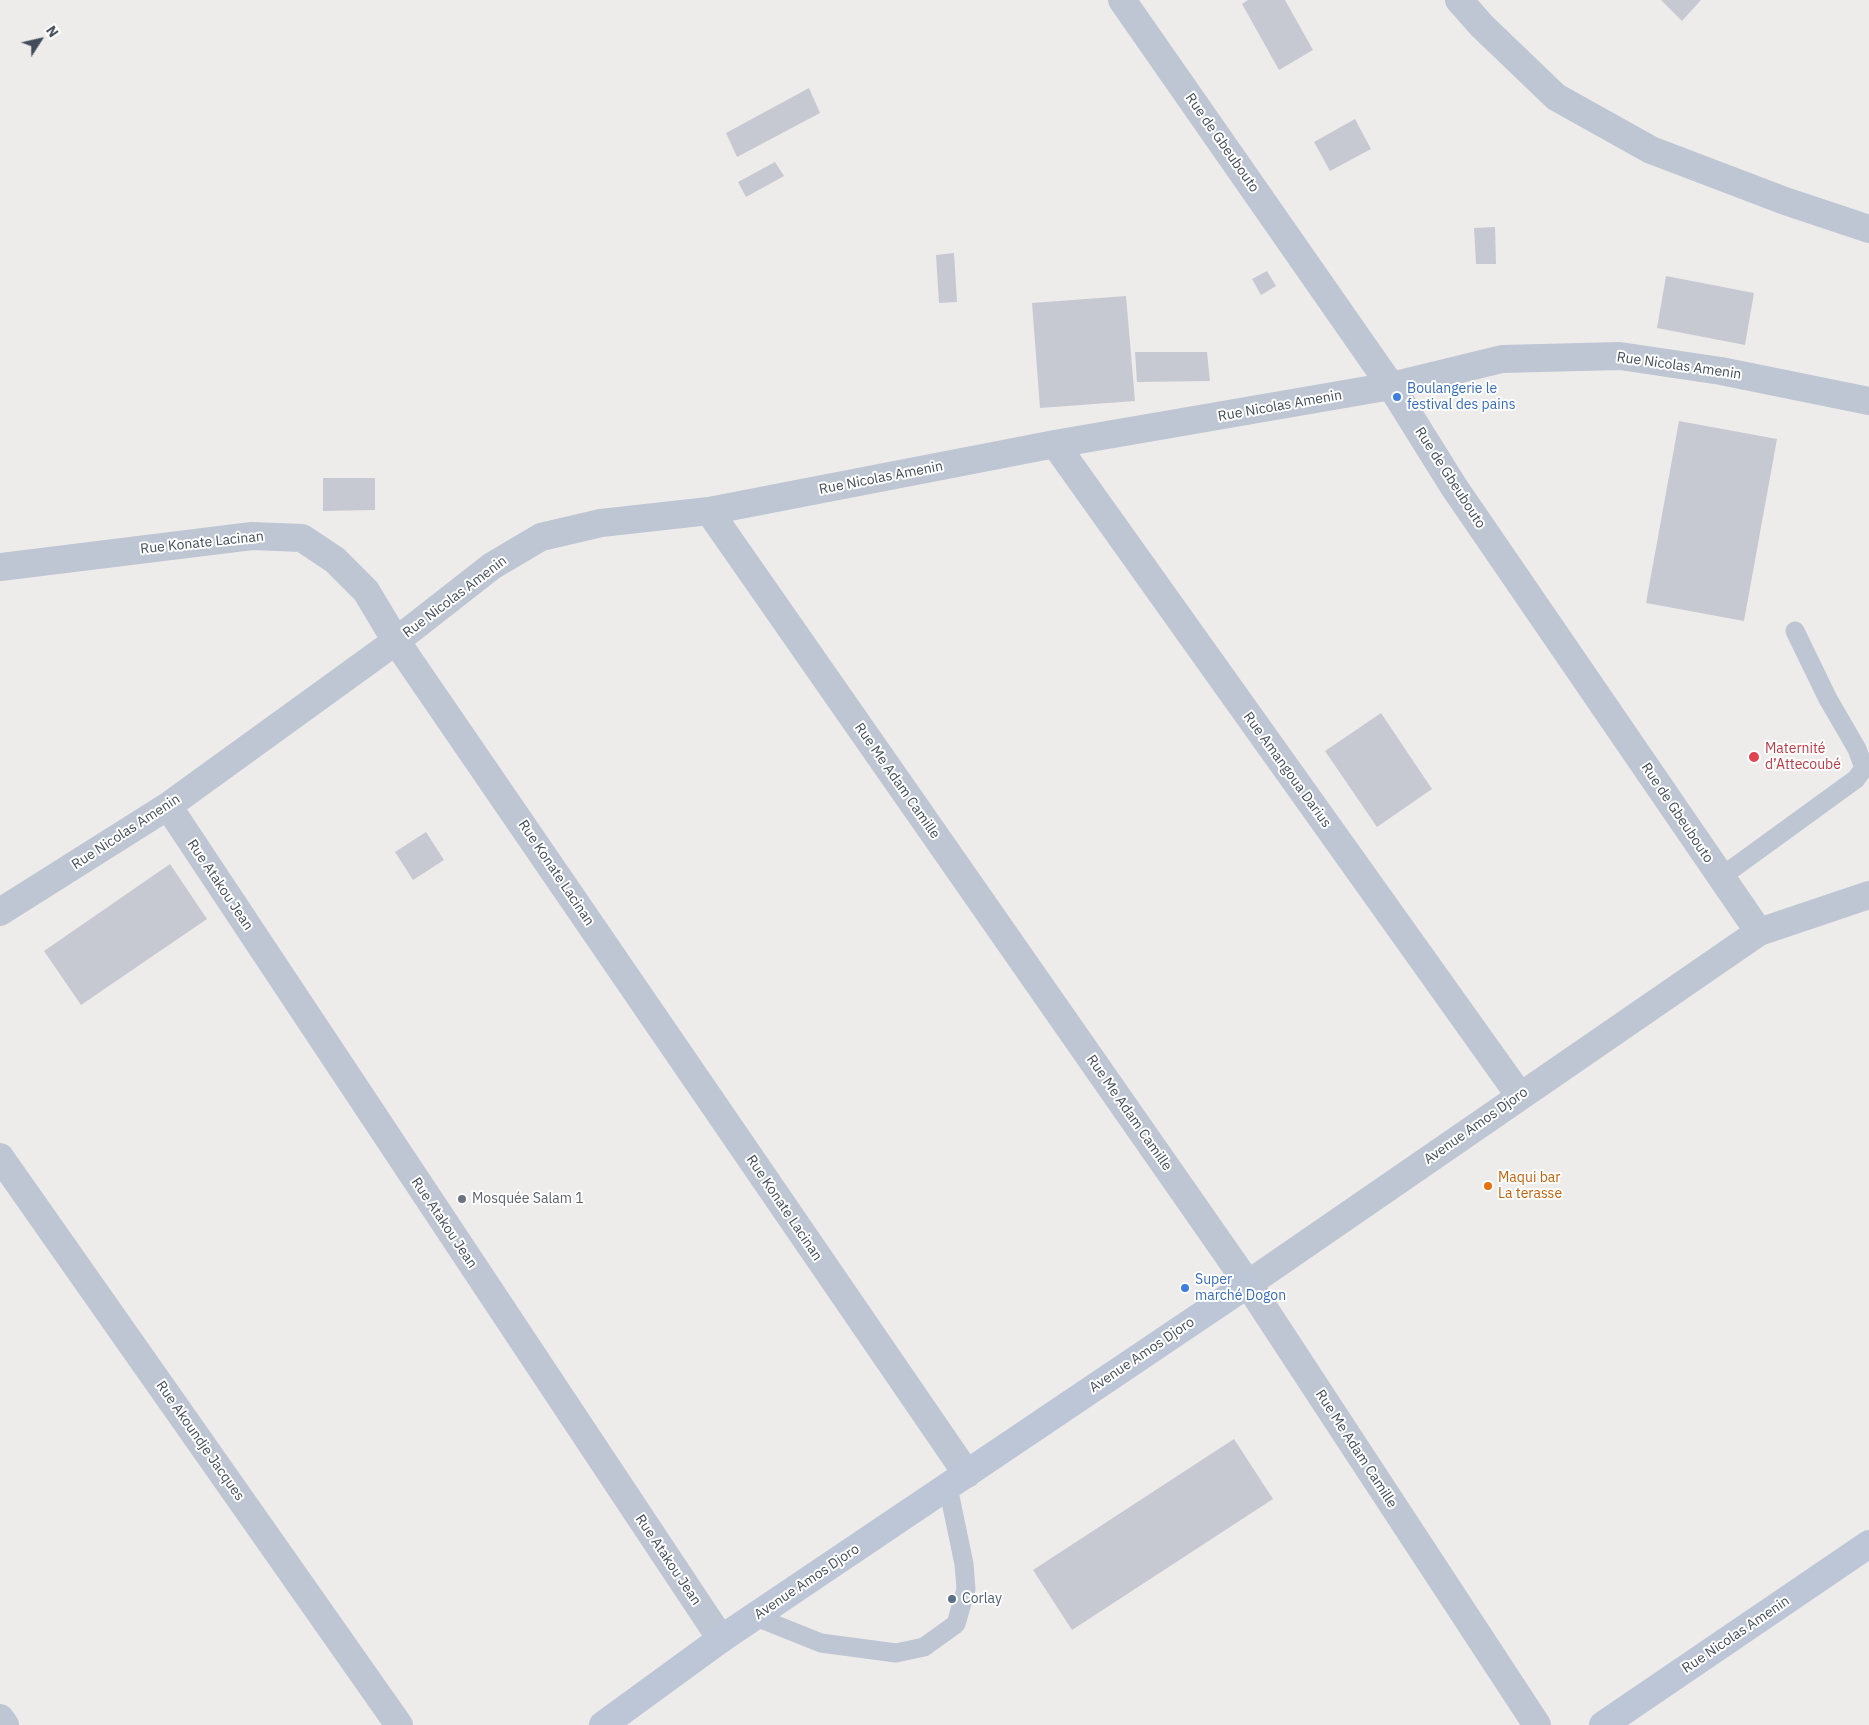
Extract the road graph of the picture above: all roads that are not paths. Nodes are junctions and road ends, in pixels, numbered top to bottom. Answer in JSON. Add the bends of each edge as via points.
{"nodes":[{"id":1,"x":1122,"y":0,"type":"edge"},
{"id":2,"x":1459,"y":0,"type":"edge"},
{"id":3,"x":1869,"y":229,"type":"edge"},
{"id":4,"x":1391,"y":386,"type":"junction"},
{"id":5,"x":1869,"y":402,"type":"edge"},
{"id":6,"x":1055,"y":444,"type":"junction"},
{"id":7,"x":709,"y":511,"type":"junction"},
{"id":8,"x":0,"y":567,"type":"edge"},
{"id":9,"x":1795,"y":631,"type":"dead end"},
{"id":10,"x":396,"y":641,"type":"junction"},
{"id":11,"x":168,"y":806,"type":"junction"},
{"id":12,"x":1721,"y":877,"type":"junction"},
{"id":13,"x":1869,"y":895,"type":"edge"},
{"id":14,"x":0,"y":912,"type":"edge"},
{"id":15,"x":1759,"y":932,"type":"junction"},
{"id":16,"x":1520,"y":1096,"type":"junction"},
{"id":17,"x":0,"y":1157,"type":"edge"},
{"id":18,"x":1248,"y":1284,"type":"junction"},
{"id":19,"x":957,"y":1481,"type":"junction"},
{"id":20,"x":1869,"y":1544,"type":"edge"},
{"id":21,"x":756,"y":1616,"type":"junction"},
{"id":22,"x":721,"y":1639,"type":"junction"},
{"id":23,"x":0,"y":1718,"type":"edge"},
{"id":24,"x":5,"y":1725,"type":"edge"},
{"id":25,"x":399,"y":1725,"type":"edge"},
{"id":26,"x":603,"y":1725,"type":"edge"},
{"id":27,"x":1537,"y":1725,"type":"edge"},
{"id":28,"x":1603,"y":1725,"type":"edge"}],
"edges":[{"from":1,"to":4,"type":"street","name":"Rue de Gbeubouto"},
{"from":2,"to":3,"type":"street","via":[[1556,97],[1651,150]]},
{"from":4,"to":5,"type":"street","name":"Rue Nicolas Amenin","via":[[1502,359],[1620,356],[1721,370]]},
{"from":4,"to":6,"type":"street","name":"Rue Nicolas Amenin"},
{"from":4,"to":12,"type":"street","name":"Rue de Gbeubouto","via":[[1454,487]]},
{"from":6,"to":7,"type":"street","name":"Rue Nicolas Amenin"},
{"from":6,"to":16,"type":"street","name":"Rue Amangoua Darius"},
{"from":7,"to":10,"type":"street","name":"Rue Nicolas Amenin","via":[[601,523],[541,538],[492,566]]},
{"from":7,"to":18,"type":"street","name":"Rue Me Adam Camille"},
{"from":8,"to":10,"type":"street","name":"Rue Konate Lacinan","via":[[252,536],[302,538],[335,560],[366,591]]},
{"from":9,"to":12,"type":"lane","via":[[1864,768],[1856,779]]},
{"from":10,"to":11,"type":"street","name":"Rue Nicolas Amenin"},
{"from":10,"to":19,"type":"street","name":"Rue Konate Lacinan"},
{"from":11,"to":14,"type":"street","name":"Rue Nicolas Amenin"},
{"from":11,"to":22,"type":"street","name":"Rue Atakou Jean"},
{"from":12,"to":15,"type":"street","name":"Rue de Gbeubouto"},
{"from":13,"to":15,"type":"street","name":"Avenue Amos Djoro"},
{"from":15,"to":16,"type":"street","name":"Avenue Amos Djoro"},
{"from":16,"to":18,"type":"street","name":"Avenue Amos Djoro"},
{"from":17,"to":25,"type":"street","name":"Rue Akoundje Jacques"},
{"from":18,"to":19,"type":"street","name":"Avenue Amos Djoro"},
{"from":18,"to":27,"type":"street","name":"Rue Me Adam Camille"},
{"from":19,"to":21,"type":"street","name":"Avenue Amos Djoro"},
{"from":19,"to":21,"type":"lane","via":[[966,1589],[956,1624],[924,1648],[896,1653],[821,1643]]},
{"from":20,"to":28,"type":"street","name":"Rue Nicolas Amenin"},
{"from":21,"to":22,"type":"street","name":"Avenue Amos Djoro"},
{"from":22,"to":26,"type":"street","name":"Avenue Amos Djoro"},
{"from":23,"to":24,"type":"street"}]}
